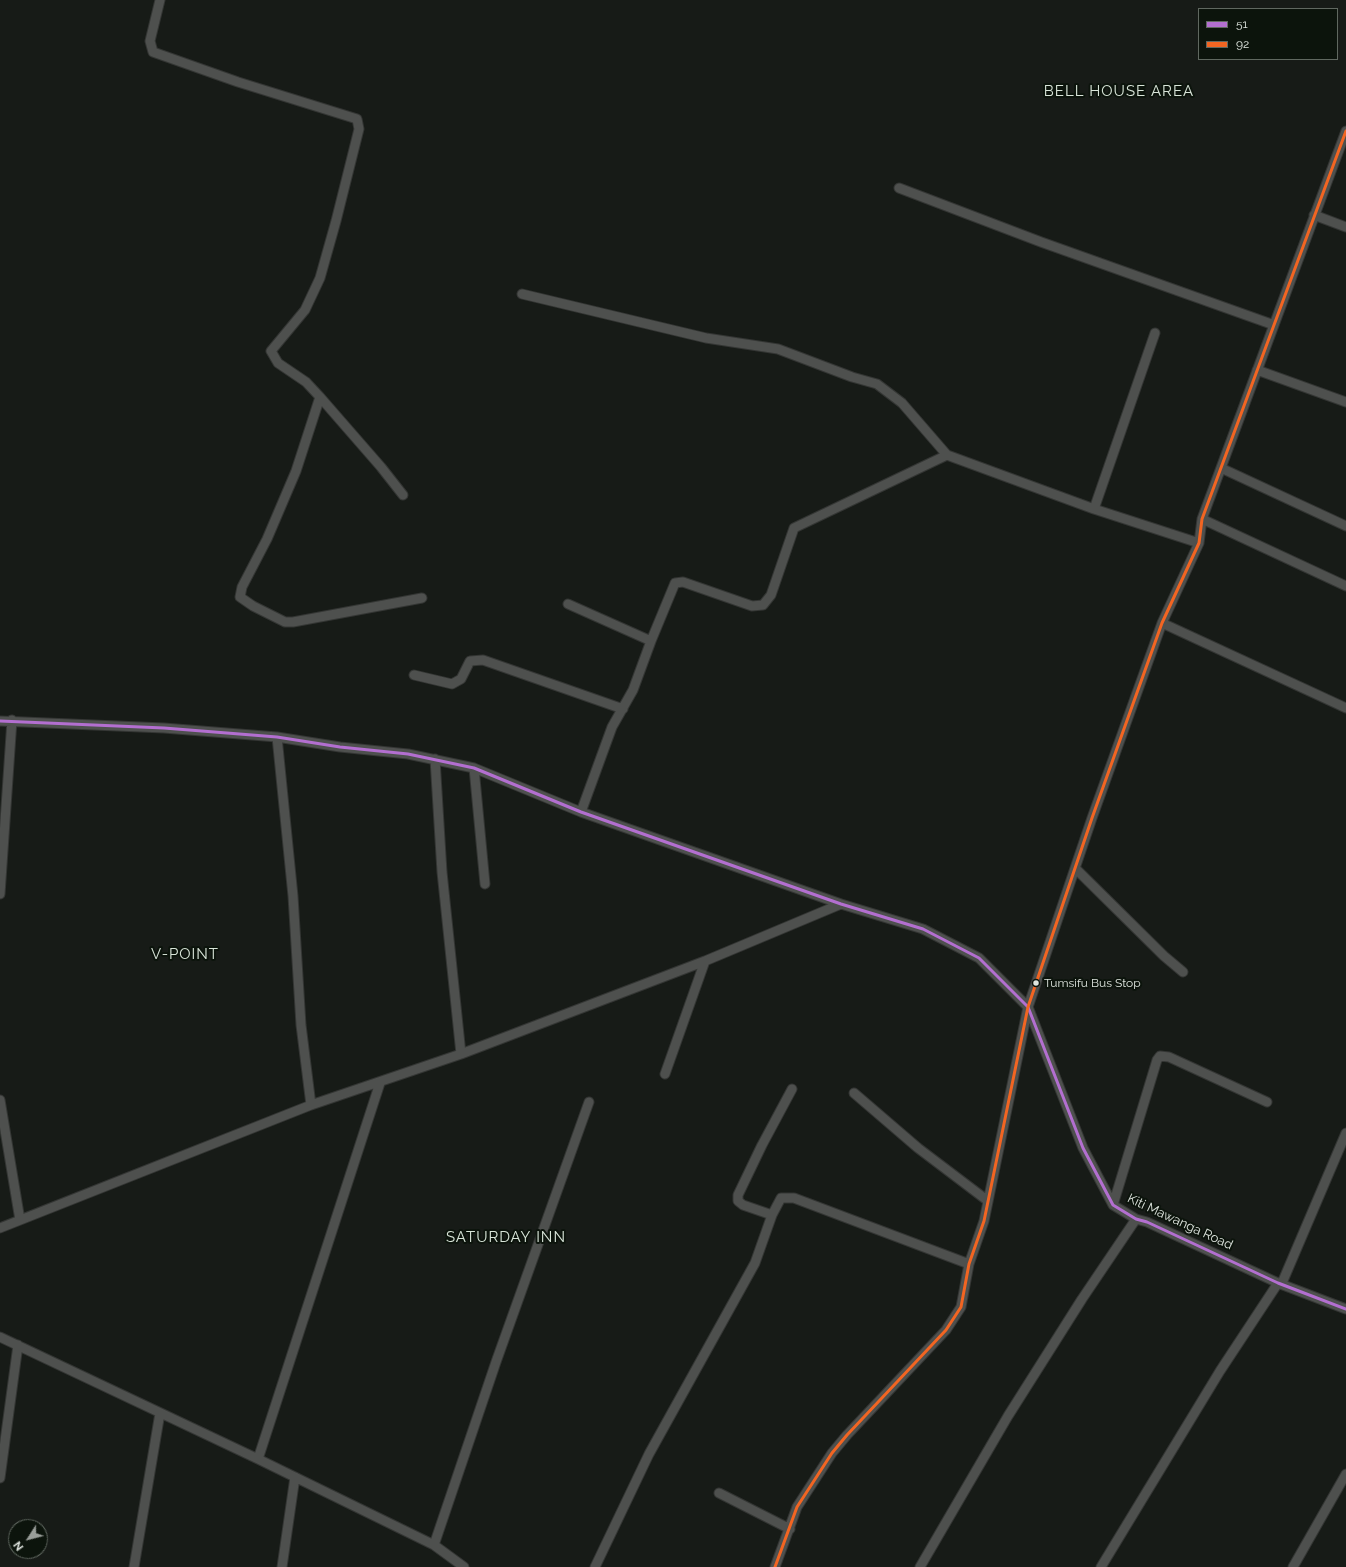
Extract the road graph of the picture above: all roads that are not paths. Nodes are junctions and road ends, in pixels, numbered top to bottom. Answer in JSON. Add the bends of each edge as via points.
{"nodes":[{"id":1,"x":160,"y":0,"type":"edge"},
{"id":2,"x":1346,"y":131,"type":"edge"},
{"id":3,"x":899,"y":188,"type":"dead end"},
{"id":4,"x":1314,"y":215,"type":"junction"},
{"id":5,"x":1346,"y":227,"type":"edge"},
{"id":6,"x":522,"y":294,"type":"dead end"},
{"id":7,"x":1274,"y":325,"type":"junction"},
{"id":8,"x":1155,"y":333,"type":"dead end"},
{"id":9,"x":1257,"y":370,"type":"junction"},
{"id":10,"x":320,"y":397,"type":"junction"},
{"id":11,"x":1346,"y":402,"type":"edge"},
{"id":12,"x":947,"y":455,"type":"junction"},
{"id":13,"x":1221,"y":468,"type":"junction"},
{"id":14,"x":403,"y":495,"type":"dead end"},
{"id":15,"x":1094,"y":509,"type":"junction"},
{"id":16,"x":1202,"y":519,"type":"junction"},
{"id":17,"x":1346,"y":526,"type":"edge"},
{"id":18,"x":1198,"y":543,"type":"junction"},
{"id":19,"x":1346,"y":586,"type":"edge"},
{"id":20,"x":422,"y":598,"type":"dead end"},
{"id":21,"x":568,"y":604,"type":"dead end"},
{"id":22,"x":1162,"y":623,"type":"junction"},
{"id":23,"x":651,"y":641,"type":"junction"},
{"id":24,"x":414,"y":675,"type":"dead end"},
{"id":25,"x":1346,"y":708,"type":"edge"},
{"id":26,"x":623,"y":709,"type":"junction"},
{"id":27,"x":12,"y":720,"type":"junction"},
{"id":28,"x":0,"y":721,"type":"edge"},
{"id":29,"x":277,"y":737,"type":"junction"},
{"id":30,"x":435,"y":759,"type":"junction"},
{"id":31,"x":474,"y":768,"type":"junction"},
{"id":32,"x":581,"y":812,"type":"junction"},
{"id":33,"x":1076,"y":869,"type":"junction"},
{"id":34,"x":485,"y":884,"type":"dead end"},
{"id":35,"x":0,"y":894,"type":"edge"},
{"id":36,"x":841,"y":904,"type":"junction"},
{"id":37,"x":706,"y":961,"type":"junction"},
{"id":38,"x":1183,"y":972,"type":"dead end"},
{"id":39,"x":1028,"y":1007,"type":"junction"},
{"id":40,"x":461,"y":1054,"type":"junction"},
{"id":41,"x":665,"y":1074,"type":"dead end"},
{"id":42,"x":380,"y":1083,"type":"junction"},
{"id":43,"x":792,"y":1089,"type":"dead end"},
{"id":44,"x":854,"y":1093,"type":"dead end"},
{"id":45,"x":0,"y":1100,"type":"edge"},
{"id":46,"x":589,"y":1102,"type":"dead end"},
{"id":47,"x":1267,"y":1102,"type":"dead end"},
{"id":48,"x":311,"y":1105,"type":"junction"},
{"id":49,"x":1346,"y":1133,"type":"edge"},
{"id":50,"x":988,"y":1201,"type":"junction"},
{"id":51,"x":1113,"y":1205,"type":"junction"},
{"id":52,"x":772,"y":1214,"type":"junction"},
{"id":53,"x":1136,"y":1218,"type":"junction"},
{"id":54,"x":20,"y":1220,"type":"junction"},
{"id":55,"x":0,"y":1228,"type":"edge"},
{"id":56,"x":969,"y":1264,"type":"junction"},
{"id":57,"x":1280,"y":1283,"type":"junction"},
{"id":58,"x":1346,"y":1309,"type":"edge"},
{"id":59,"x":0,"y":1337,"type":"edge"},
{"id":60,"x":18,"y":1345,"type":"junction"},
{"id":61,"x":160,"y":1413,"type":"junction"},
{"id":62,"x":258,"y":1459,"type":"junction"},
{"id":63,"x":1346,"y":1474,"type":"edge"},
{"id":64,"x":295,"y":1477,"type":"junction"},
{"id":65,"x":0,"y":1478,"type":"edge"},
{"id":66,"x":719,"y":1493,"type":"dead end"},
{"id":67,"x":790,"y":1529,"type":"junction"},
{"id":68,"x":434,"y":1545,"type":"junction"},
{"id":69,"x":778,"y":1566,"type":"edge"},
{"id":70,"x":134,"y":1567,"type":"edge"},
{"id":71,"x":282,"y":1567,"type":"edge"},
{"id":72,"x":464,"y":1567,"type":"edge"},
{"id":73,"x":595,"y":1567,"type":"edge"},
{"id":74,"x":920,"y":1567,"type":"edge"},
{"id":75,"x":1101,"y":1567,"type":"edge"},
{"id":76,"x":1293,"y":1567,"type":"edge"}],
"edges":[{"from":1,"to":10,"type":"street","via":[[150,41],[152,52],[357,119],[359,129],[320,278],[305,310],[271,350],[278,363],[306,382]]},
{"from":2,"to":4,"type":"street"},
{"from":3,"to":7,"type":"street"},
{"from":4,"to":5,"type":"street"},
{"from":4,"to":7,"type":"street"},
{"from":6,"to":12,"type":"street","via":[[706,338],[778,349],[877,384],[902,403]]},
{"from":7,"to":9,"type":"street"},
{"from":8,"to":15,"type":"street"},
{"from":9,"to":11,"type":"street"},
{"from":9,"to":13,"type":"street"},
{"from":10,"to":14,"type":"street"},
{"from":10,"to":20,"type":"street","via":[[296,471],[267,539],[242,587],[240,597],[285,622]]},
{"from":12,"to":15,"type":"street"},
{"from":12,"to":23,"type":"street","via":[[794,528],[771,595],[763,605],[752,606],[683,582],[675,582]]},
{"from":13,"to":16,"type":"street"},
{"from":13,"to":17,"type":"street"},
{"from":15,"to":18,"type":"street"},
{"from":16,"to":18,"type":"street"},
{"from":16,"to":19,"type":"street"},
{"from":18,"to":22,"type":"street"},
{"from":21,"to":23,"type":"street"},
{"from":22,"to":25,"type":"street"},
{"from":22,"to":33,"type":"street"},
{"from":23,"to":26,"type":"street","via":[[640,674]]},
{"from":24,"to":26,"type":"street","via":[[452,684],[461,679],[470,661],[483,660]]},
{"from":26,"to":32,"type":"street","via":[[612,727]]},
{"from":27,"to":28,"type":"street"},
{"from":27,"to":29,"type":"street"},
{"from":27,"to":35,"type":"street"},
{"from":29,"to":30,"type":"street"},
{"from":29,"to":48,"type":"street","via":[[292,888],[301,1026]]},
{"from":30,"to":31,"type":"street"},
{"from":30,"to":40,"type":"street","via":[[442,872]]},
{"from":31,"to":32,"type":"street"},
{"from":31,"to":34,"type":"street"},
{"from":32,"to":36,"type":"street"},
{"from":33,"to":38,"type":"street","via":[[1158,951]]},
{"from":33,"to":39,"type":"street"},
{"from":36,"to":37,"type":"street"},
{"from":36,"to":39,"type":"street","via":[[923,929],[979,958]]},
{"from":37,"to":40,"type":"street"},
{"from":37,"to":41,"type":"street"},
{"from":39,"to":50,"type":"street"},
{"from":39,"to":51,"type":"street","name":"Kiti Mawanga Road","via":[[1083,1148]]},
{"from":40,"to":42,"type":"street"},
{"from":42,"to":48,"type":"street"},
{"from":42,"to":62,"type":"street"},
{"from":43,"to":52,"type":"street","via":[[738,1195],[738,1201],[743,1205]]},
{"from":44,"to":50,"type":"street","via":[[918,1148]]},
{"from":45,"to":54,"type":"street"},
{"from":46,"to":68,"type":"street"},
{"from":47,"to":51,"type":"street","via":[[1170,1057],[1160,1056]]},
{"from":48,"to":54,"type":"street"},
{"from":49,"to":57,"type":"street"},
{"from":50,"to":56,"type":"street"},
{"from":51,"to":53,"type":"street","name":"Kiti Mawanga Road"},
{"from":52,"to":56,"type":"street","via":[[782,1198],[794,1198]]},
{"from":52,"to":73,"type":"street","via":[[752,1270],[649,1454]]},
{"from":53,"to":57,"type":"street","name":"Kiti Mawanga Road"},
{"from":53,"to":74,"type":"street","via":[[1019,1398]]},
{"from":54,"to":55,"type":"street"},
{"from":56,"to":67,"type":"street","via":[[961,1307],[955,1318],[832,1453],[797,1507]]},
{"from":57,"to":58,"type":"street","name":"Kiti Mawanga Road"},
{"from":57,"to":75,"type":"street","via":[[1220,1371]]},
{"from":59,"to":60,"type":"street"},
{"from":60,"to":61,"type":"street"},
{"from":60,"to":65,"type":"street"},
{"from":61,"to":62,"type":"street"},
{"from":61,"to":70,"type":"street"},
{"from":62,"to":64,"type":"street"},
{"from":63,"to":76,"type":"street"},
{"from":64,"to":68,"type":"street"},
{"from":64,"to":71,"type":"street"},
{"from":66,"to":67,"type":"street"},
{"from":67,"to":69,"type":"street"},
{"from":68,"to":72,"type":"street"}]}
